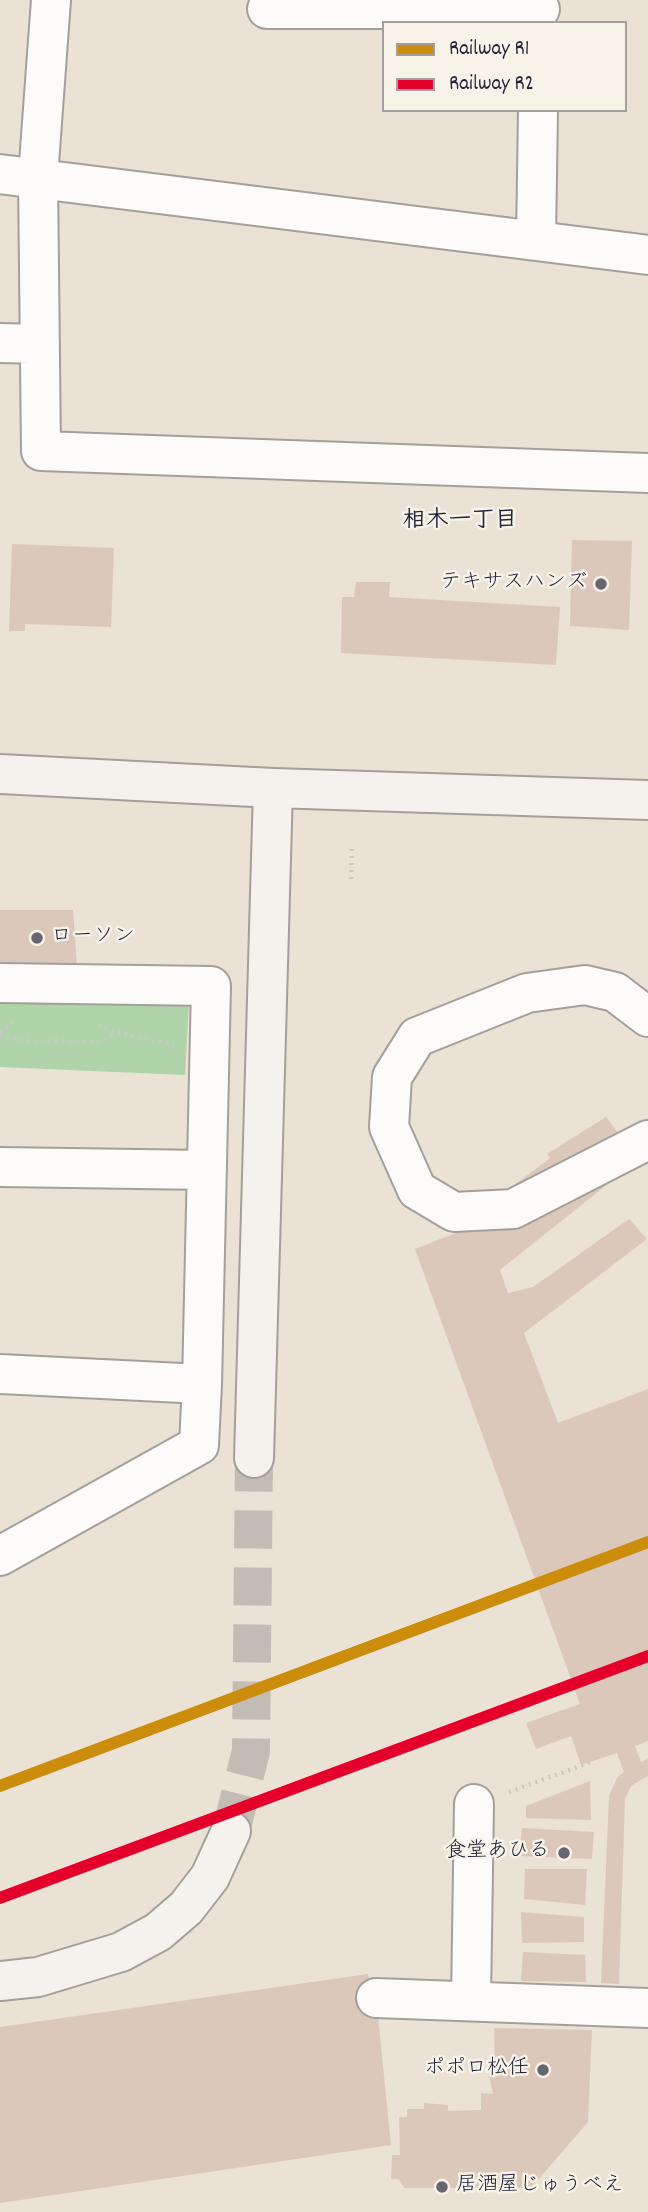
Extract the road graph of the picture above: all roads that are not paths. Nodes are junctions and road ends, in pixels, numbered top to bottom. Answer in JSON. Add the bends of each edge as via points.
{"nodes":[{"id":1,"x":51,"y":0,"type":"edge"},
{"id":2,"x":267,"y":9,"type":"dead end"},
{"id":3,"x":540,"y":11,"type":"edge"},
{"id":4,"x":538,"y":112,"type":"edge"},
{"id":5,"x":0,"y":174,"type":"edge"},
{"id":6,"x":38,"y":177,"type":"junction"},
{"id":7,"x":536,"y":240,"type":"junction"},
{"id":8,"x":648,"y":255,"type":"edge"},
{"id":9,"x":0,"y":343,"type":"edge"},
{"id":10,"x":40,"y":344,"type":"junction"},
{"id":11,"x":648,"y":473,"type":"edge"},
{"id":12,"x":0,"y":774,"type":"edge"},
{"id":13,"x":274,"y":788,"type":"junction"},
{"id":14,"x":648,"y":800,"type":"edge"},
{"id":15,"x":0,"y":984,"type":"edge"},
{"id":16,"x":648,"y":1017,"type":"edge"},
{"id":17,"x":647,"y":1138,"type":"edge"},
{"id":18,"x":0,"y":1167,"type":"edge"},
{"id":19,"x":207,"y":1170,"type":"junction"},
{"id":20,"x":0,"y":1374,"type":"edge"},
{"id":21,"x":202,"y":1384,"type":"junction"},
{"id":22,"x":254,"y":1458,"type":"tunnel mouth"},
{"id":23,"x":0,"y":1556,"type":"edge"},
{"id":24,"x":474,"y":1804,"type":"road end"},
{"id":25,"x":231,"y":1831,"type":"tunnel mouth"},
{"id":26,"x":0,"y":1981,"type":"edge"},
{"id":27,"x":376,"y":1998,"type":"dead end"},
{"id":28,"x":471,"y":2001,"type":"junction"},
{"id":29,"x":648,"y":2008,"type":"edge"}],
"edges":[{"from":1,"to":6,"type":"street"},
{"from":2,"to":3,"type":"street"},
{"from":4,"to":7,"type":"street"},
{"from":5,"to":6,"type":"street"},
{"from":6,"to":7,"type":"street"},
{"from":6,"to":10,"type":"street"},
{"from":7,"to":8,"type":"street"},
{"from":9,"to":10,"type":"street"},
{"from":10,"to":11,"type":"street","via":[[41,451]]},
{"from":12,"to":13,"type":"street"},
{"from":13,"to":14,"type":"street"},
{"from":13,"to":22,"type":"street"},
{"from":15,"to":19,"type":"street","via":[[211,986]]},
{"from":16,"to":17,"type":"street","via":[[615,992],[585,985],[527,993],[417,1037],[392,1076],[389,1127],[417,1190],[454,1212],[513,1209]]},
{"from":18,"to":19,"type":"street"},
{"from":19,"to":21,"type":"street"},
{"from":20,"to":21,"type":"street"},
{"from":21,"to":23,"type":"street","via":[[199,1445]]},
{"from":24,"to":28,"type":"street"},
{"from":25,"to":26,"type":"street","via":[[210,1877],[186,1908],[158,1932],[121,1952],[38,1977]]},
{"from":27,"to":28,"type":"street"},
{"from":28,"to":29,"type":"street"}]}
